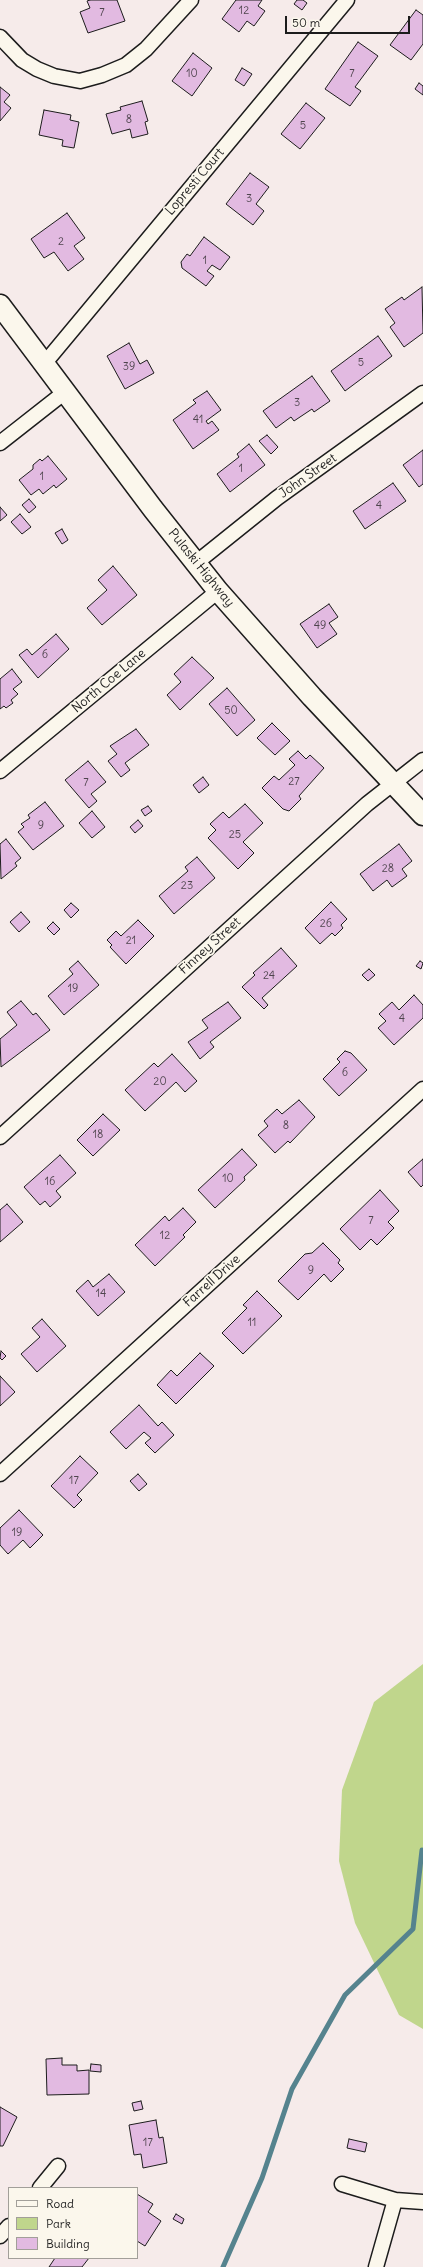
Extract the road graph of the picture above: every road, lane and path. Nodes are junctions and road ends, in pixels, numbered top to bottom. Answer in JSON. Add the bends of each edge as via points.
{"nodes":[{"id":1,"x":191,"y":0,"type":"edge"},
{"id":2,"x":347,"y":0,"type":"edge"},
{"id":3,"x":0,"y":38,"type":"edge"},
{"id":4,"x":0,"y":305,"type":"edge"},
{"id":5,"x":44,"y":364,"type":"junction"},
{"id":6,"x":65,"y":392,"type":"junction"},
{"id":7,"x":423,"y":393,"type":"edge"},
{"id":8,"x":0,"y":443,"type":"edge"},
{"id":9,"x":196,"y":563,"type":"junction"},
{"id":10,"x":218,"y":591,"type":"junction"},
{"id":11,"x":423,"y":760,"type":"edge"},
{"id":12,"x":0,"y":771,"type":"edge"},
{"id":13,"x":393,"y":783,"type":"junction"},
{"id":14,"x":423,"y":815,"type":"edge"},
{"id":15,"x":423,"y":1089,"type":"edge"},
{"id":16,"x":0,"y":1137,"type":"edge"},
{"id":17,"x":0,"y":1474,"type":"edge"},
{"id":18,"x":58,"y":2166,"type":"dead end"},
{"id":19,"x":342,"y":2184,"type":"dead end"},
{"id":20,"x":41,"y":2187,"type":"edge"},
{"id":21,"x":395,"y":2200,"type":"junction"},
{"id":22,"x":423,"y":2202,"type":"edge"},
{"id":23,"x":8,"y":2227,"type":"edge"},
{"id":24,"x":0,"y":2236,"type":"edge"},
{"id":25,"x":376,"y":2267,"type":"edge"}],
"edges":[{"from":1,"to":3,"type":"street","via":[[160,35],[126,65],[102,76],[80,81],[54,76],[37,69],[22,60]]},
{"from":2,"to":5,"type":"street","name":"Lopresti Court"},
{"from":4,"to":5,"type":"main road","name":"Pulaski Highway"},
{"from":5,"to":6,"type":"main road","name":"Pulaski Highway"},
{"from":6,"to":8,"type":"street"},
{"from":6,"to":9,"type":"main road","name":"Pulaski Highway"},
{"from":7,"to":9,"type":"street","name":"John Street","via":[[277,498]]},
{"from":9,"to":10,"type":"main road","name":"Pulaski Highway"},
{"from":10,"to":12,"type":"street","name":"North Coe Lane"},
{"from":10,"to":13,"type":"main road","name":"Pulaski Highway"},
{"from":11,"to":13,"type":"street","name":"Finney Street"},
{"from":13,"to":14,"type":"main road","name":"Pulaski Highway"},
{"from":13,"to":16,"type":"street","name":"Finney Street"},
{"from":15,"to":17,"type":"street","name":"Farrell Drive"},
{"from":18,"to":20,"type":"street"},
{"from":19,"to":21,"type":"street"},
{"from":21,"to":22,"type":"street"},
{"from":21,"to":25,"type":"street"},
{"from":23,"to":24,"type":"street"}]}
